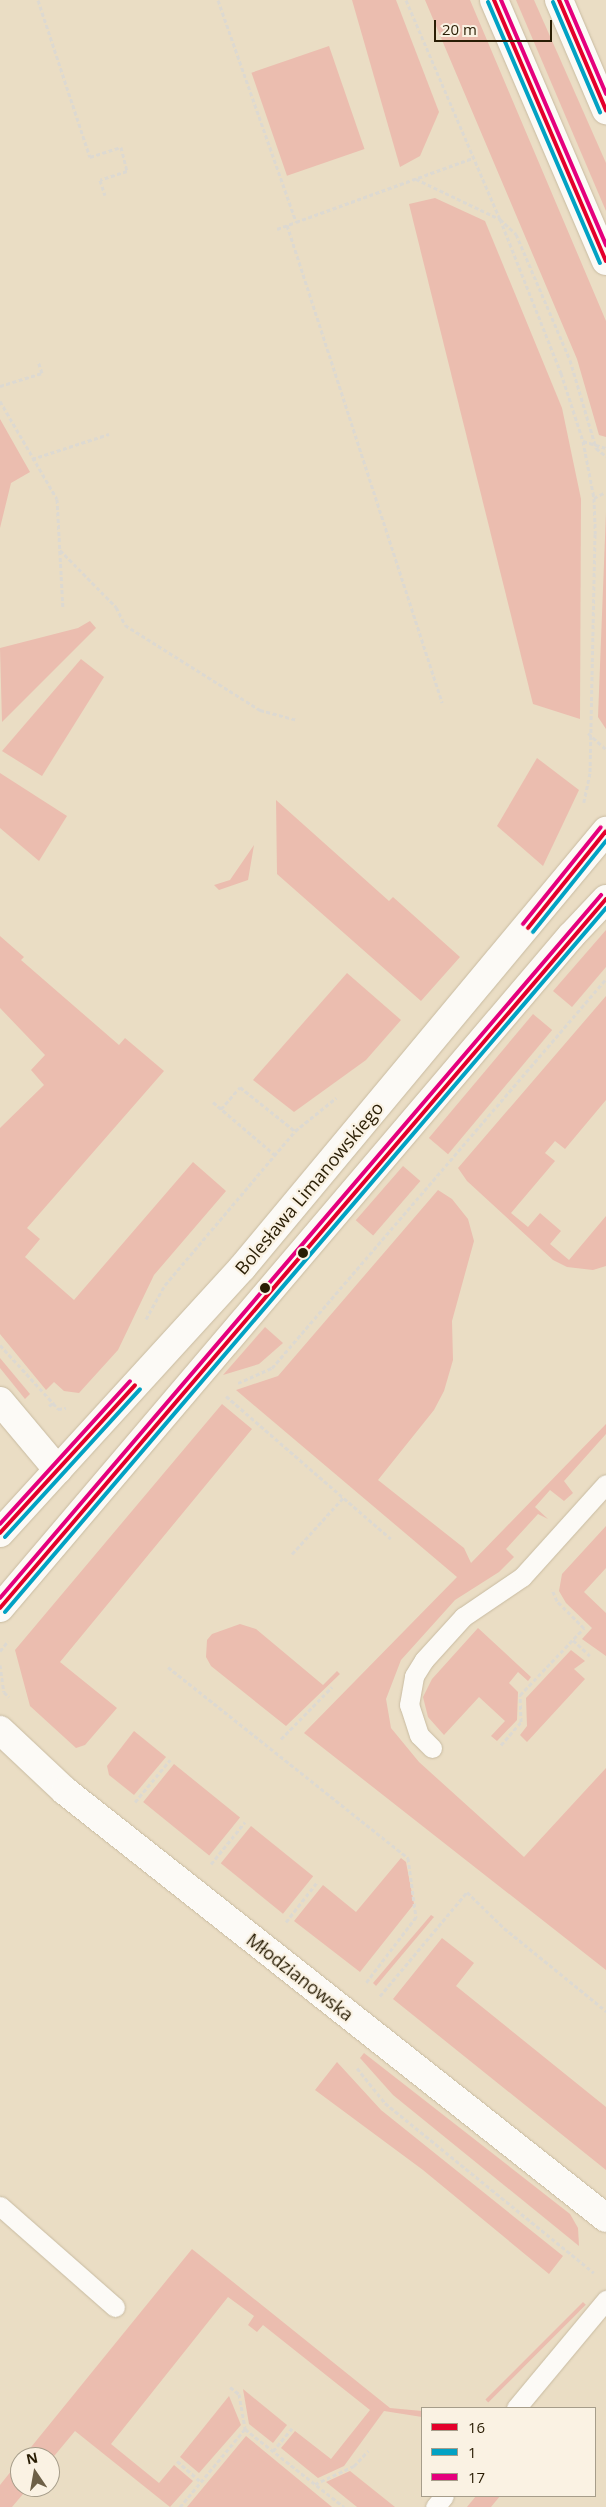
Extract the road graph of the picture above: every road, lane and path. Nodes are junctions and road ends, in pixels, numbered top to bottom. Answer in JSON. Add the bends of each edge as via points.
{"nodes":[{"id":1,"x":38,"y":0,"type":"edge"},
{"id":2,"x":218,"y":0,"type":"edge"},
{"id":3,"x":406,"y":0,"type":"edge"},
{"id":4,"x":494,"y":0,"type":"edge"},
{"id":5,"x":559,"y":0,"type":"edge"},
{"id":6,"x":606,"y":110,"type":"edge"},
{"id":7,"x":473,"y":158,"type":"junction"},
{"id":8,"x":416,"y":179,"type":"junction"},
{"id":9,"x":105,"y":195,"type":"dead end"},
{"id":10,"x":500,"y":218,"type":"junction"},
{"id":11,"x":296,"y":222,"type":"junction"},
{"id":12,"x":287,"y":225,"type":"junction"},
{"id":13,"x":277,"y":229,"type":"dead end"},
{"id":14,"x":606,"y":261,"type":"edge"},
{"id":15,"x":38,"y":362,"type":"dead end"},
{"id":16,"x":0,"y":386,"type":"edge"},
{"id":17,"x":0,"y":401,"type":"edge"},
{"id":18,"x":109,"y":434,"type":"dead end"},
{"id":19,"x":583,"y":441,"type":"junction"},
{"id":20,"x":595,"y":445,"type":"junction"},
{"id":21,"x":606,"y":448,"type":"edge"},
{"id":22,"x":606,"y":456,"type":"edge"},
{"id":23,"x":32,"y":459,"type":"junction"},
{"id":24,"x":606,"y":492,"type":"edge"},
{"id":25,"x":594,"y":498,"type":"junction"},
{"id":26,"x":60,"y":550,"type":"junction"},
{"id":27,"x":64,"y":609,"type":"dead end"},
{"id":28,"x":442,"y":702,"type":"dead end"},
{"id":29,"x":297,"y":720,"type":"dead end"},
{"id":30,"x":588,"y":733,"type":"junction"},
{"id":31,"x":606,"y":749,"type":"edge"},
{"id":32,"x":580,"y":811,"type":"dead end"},
{"id":33,"x":606,"y":831,"type":"edge"},
{"id":34,"x":606,"y":899,"type":"edge"},
{"id":35,"x":606,"y":979,"type":"edge"},
{"id":36,"x":338,"y":1096,"type":"dead end"},
{"id":37,"x":213,"y":1102,"type":"dead end"},
{"id":38,"x":221,"y":1109,"type":"junction"},
{"id":39,"x":295,"y":1131,"type":"junction"},
{"id":40,"x":275,"y":1155,"type":"junction"},
{"id":41,"x":142,"y":1327,"type":"dead end"},
{"id":42,"x":0,"y":1345,"type":"edge"},
{"id":43,"x":229,"y":1387,"type":"dead end"},
{"id":44,"x":220,"y":1390,"type":"dead end"},
{"id":45,"x":0,"y":1401,"type":"edge"},
{"id":46,"x":53,"y":1403,"type":"junction"},
{"id":47,"x":74,"y":1407,"type":"dead end"},
{"id":48,"x":23,"y":1429,"type":"junction"},
{"id":49,"x":58,"y":1470,"type":"junction"},
{"id":50,"x":606,"y":1484,"type":"edge"},
{"id":51,"x":343,"y":1498,"type":"junction"},
{"id":52,"x":0,"y":1533,"type":"edge"},
{"id":53,"x":391,"y":1539,"type":"dead end"},
{"id":54,"x":292,"y":1554,"type":"dead end"},
{"id":55,"x":550,"y":1583,"type":"dead end"},
{"id":56,"x":0,"y":1608,"type":"edge"},
{"id":57,"x":13,"y":1636,"type":"dead end"},
{"id":58,"x":573,"y":1640,"type":"junction"},
{"id":59,"x":0,"y":1651,"type":"edge"},
{"id":60,"x":590,"y":1656,"type":"dead end"},
{"id":61,"x":168,"y":1667,"type":"dead end"},
{"id":62,"x":332,"y":1687,"type":"dead end"},
{"id":63,"x":0,"y":1730,"type":"edge"},
{"id":64,"x":281,"y":1739,"type":"dead end"},
{"id":65,"x":501,"y":1744,"type":"dead end"},
{"id":66,"x":432,"y":1748,"type":"dead end"},
{"id":67,"x":170,"y":1760,"type":"dead end"},
{"id":68,"x":132,"y":1806,"type":"dead end"},
{"id":69,"x":245,"y":1822,"type":"dead end"},
{"id":70,"x":210,"y":1866,"type":"dead end"},
{"id":71,"x":318,"y":1881,"type":"dead end"},
{"id":72,"x":285,"y":1924,"type":"dead end"},
{"id":73,"x":363,"y":1986,"type":"dead end"},
{"id":74,"x":378,"y":1998,"type":"dead end"},
{"id":75,"x":606,"y":2011,"type":"edge"},
{"id":76,"x":354,"y":2064,"type":"dead end"},
{"id":77,"x":0,"y":2206,"type":"edge"},
{"id":78,"x":606,"y":2218,"type":"edge"},
{"id":79,"x":600,"y":2278,"type":"dead end"},
{"id":80,"x":606,"y":2300,"type":"edge"},
{"id":81,"x":115,"y":2308,"type":"dead end"},
{"id":82,"x":230,"y":2387,"type":"dead end"},
{"id":83,"x":517,"y":2407,"type":"edge"},
{"id":84,"x":292,"y":2428,"type":"dead end"},
{"id":85,"x":245,"y":2429,"type":"junction"},
{"id":86,"x":273,"y":2451,"type":"junction"},
{"id":87,"x":368,"y":2452,"type":"dead end"},
{"id":88,"x":177,"y":2461,"type":"dead end"},
{"id":89,"x":201,"y":2482,"type":"junction"},
{"id":90,"x":315,"y":2484,"type":"junction"},
{"id":91,"x":443,"y":2497,"type":"edge"},
{"id":92,"x":180,"y":2507,"type":"edge"},
{"id":93,"x":344,"y":2507,"type":"edge"},
{"id":94,"x":435,"y":2507,"type":"edge"}],
"edges":[{"from":1,"to":9,"type":"path","via":[[90,156],[121,147],[128,171],[100,180]]},
{"from":2,"to":11,"type":"path"},
{"from":3,"to":7,"type":"path"},
{"from":4,"to":14,"type":"street"},
{"from":5,"to":6,"type":"street"},
{"from":7,"to":8,"type":"path"},
{"from":7,"to":10,"type":"path"},
{"from":8,"to":10,"type":"path"},
{"from":8,"to":11,"type":"path"},
{"from":10,"to":19,"type":"path","via":[[561,373]]},
{"from":10,"to":20,"type":"path","via":[[516,234],[557,328]]},
{"from":11,"to":12,"type":"path"},
{"from":12,"to":13,"type":"path"},
{"from":12,"to":28,"type":"path"},
{"from":15,"to":16,"type":"path","via":[[42,372]]},
{"from":17,"to":23,"type":"path"},
{"from":18,"to":23,"type":"path"},
{"from":19,"to":20,"type":"path"},
{"from":19,"to":25,"type":"path"},
{"from":20,"to":21,"type":"path"},
{"from":20,"to":22,"type":"path"},
{"from":23,"to":26,"type":"path","via":[[57,499]]},
{"from":24,"to":25,"type":"path"},
{"from":25,"to":30,"type":"path"},
{"from":26,"to":27,"type":"path"},
{"from":26,"to":29,"type":"path","via":[[116,607],[125,625],[260,710]]},
{"from":30,"to":31,"type":"path"},
{"from":30,"to":32,"type":"path","via":[[589,788]]},
{"from":33,"to":49,"type":"street","name":"Bolesława Limanowskiego","via":[[242,1268]]},
{"from":34,"to":56,"type":"street","name":"Bolesława Limanowskiego","via":[[571,936]]},
{"from":35,"to":43,"type":"path","via":[[272,1368]]},
{"from":36,"to":39,"type":"path"},
{"from":37,"to":38,"type":"path"},
{"from":38,"to":39,"type":"path","via":[[240,1086]]},
{"from":38,"to":40,"type":"path"},
{"from":39,"to":40,"type":"path"},
{"from":40,"to":41,"type":"path","via":[[165,1285]]},
{"from":42,"to":46,"type":"path"},
{"from":44,"to":51,"type":"path"},
{"from":45,"to":48,"type":"street"},
{"from":46,"to":47,"type":"path","via":[[58,1409]]},
{"from":46,"to":48,"type":"path"},
{"from":48,"to":49,"type":"street"},
{"from":49,"to":52,"type":"street","name":"Bolesława Limanowskiego"},
{"from":50,"to":66,"type":"lane","via":[[522,1577],[463,1617],[424,1660],[414,1676],[409,1705],[420,1735]]},
{"from":51,"to":53,"type":"path"},
{"from":51,"to":54,"type":"path"},
{"from":55,"to":58,"type":"path","via":[[557,1601],[584,1628]]},
{"from":57,"to":59,"type":"path"},
{"from":58,"to":60,"type":"path"},
{"from":58,"to":65,"type":"path","via":[[520,1695],[521,1722]]},
{"from":61,"to":73,"type":"path","via":[[408,1858],[417,1912],[415,1920]]},
{"from":62,"to":64,"type":"path"},
{"from":63,"to":78,"type":"street","name":"Młodzianowska","via":[[65,1790]]},
{"from":67,"to":68,"type":"path"},
{"from":69,"to":70,"type":"path"},
{"from":71,"to":72,"type":"path"},
{"from":74,"to":75,"type":"path","via":[[467,1892],[504,1928]]},
{"from":76,"to":79,"type":"path","via":[[385,2103]]},
{"from":77,"to":81,"type":"lane"},
{"from":80,"to":83,"type":"lane"},
{"from":82,"to":85,"type":"path","via":[[239,2394]]},
{"from":84,"to":86,"type":"path"},
{"from":85,"to":86,"type":"path"},
{"from":85,"to":89,"type":"path"},
{"from":86,"to":90,"type":"path"},
{"from":87,"to":90,"type":"path","via":[[354,2466]]},
{"from":88,"to":89,"type":"path"},
{"from":89,"to":92,"type":"path"},
{"from":90,"to":93,"type":"path"},
{"from":91,"to":94,"type":"lane"}]}
